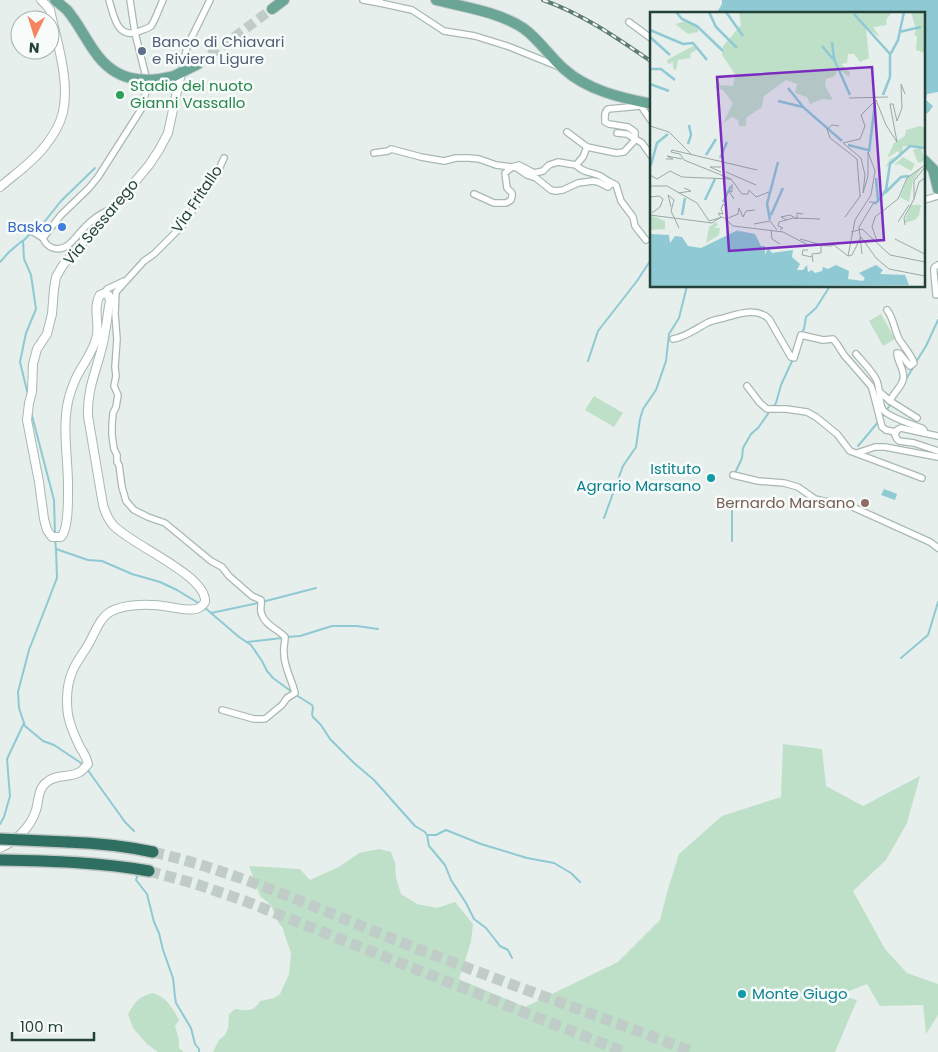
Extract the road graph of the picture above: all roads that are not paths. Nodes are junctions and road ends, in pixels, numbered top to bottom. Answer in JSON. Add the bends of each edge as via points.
{"nodes":[{"id":1,"x":41,"y":0,"type":"edge"},
{"id":2,"x":54,"y":0,"type":"edge"},
{"id":3,"x":109,"y":0,"type":"edge"},
{"id":4,"x":130,"y":0,"type":"edge"},
{"id":5,"x":163,"y":0,"type":"edge"},
{"id":6,"x":210,"y":0,"type":"edge"},
{"id":7,"x":284,"y":0,"type":"edge"},
{"id":8,"x":363,"y":0,"type":"edge"},
{"id":9,"x":436,"y":0,"type":"edge"},
{"id":10,"x":380,"y":2,"type":"edge"},
{"id":11,"x":272,"y":9,"type":"tunnel mouth"},
{"id":12,"x":629,"y":22,"type":"dead end"},
{"id":13,"x":135,"y":33,"type":"junction"},
{"id":14,"x":650,"y":38,"type":"edge"},
{"id":15,"x":198,"y":64,"type":"tunnel mouth"},
{"id":16,"x":564,"y":68,"type":"junction"},
{"id":17,"x":178,"y":75,"type":"junction"},
{"id":18,"x":646,"y":104,"type":"edge"},
{"id":19,"x":650,"y":116,"type":"edge"},
{"id":20,"x":567,"y":132,"type":"dead end"},
{"id":21,"x":617,"y":133,"type":"dead end"},
{"id":22,"x":635,"y":140,"type":"junction"},
{"id":23,"x":587,"y":147,"type":"junction"},
{"id":24,"x":374,"y":153,"type":"dead end"},
{"id":25,"x":650,"y":154,"type":"edge"},
{"id":26,"x":224,"y":158,"type":"dead end"},
{"id":27,"x":926,"y":162,"type":"edge"},
{"id":28,"x":576,"y":165,"type":"junction"},
{"id":29,"x":512,"y":167,"type":"junction"},
{"id":30,"x":610,"y":182,"type":"junction"},
{"id":31,"x":0,"y":187,"type":"edge"},
{"id":32,"x":938,"y":189,"type":"edge"},
{"id":33,"x":474,"y":194,"type":"dead end"},
{"id":34,"x":113,"y":208,"type":"junction"},
{"id":35,"x":27,"y":228,"type":"dead end"},
{"id":36,"x":42,"y":238,"type":"junction"},
{"id":37,"x":646,"y":240,"type":"dead end"},
{"id":38,"x":938,"y":265,"type":"edge"},
{"id":39,"x":126,"y":280,"type":"junction"},
{"id":40,"x":105,"y":294,"type":"junction"},
{"id":41,"x":936,"y":295,"type":"dead end"},
{"id":42,"x":887,"y":310,"type":"dead end"},
{"id":43,"x":673,"y":339,"type":"dead end"},
{"id":44,"x":856,"y":354,"type":"dead end"},
{"id":45,"x":747,"y":386,"type":"dead end"},
{"id":46,"x":880,"y":392,"type":"junction"},
{"id":47,"x":890,"y":401,"type":"junction"},
{"id":48,"x":917,"y":418,"type":"dead end"},
{"id":49,"x":896,"y":432,"type":"junction"},
{"id":50,"x":924,"y":433,"type":"junction"},
{"id":51,"x":938,"y":436,"type":"edge"},
{"id":52,"x":938,"y":451,"type":"edge"},
{"id":53,"x":857,"y":453,"type":"junction"},
{"id":54,"x":938,"y":457,"type":"edge"},
{"id":55,"x":733,"y":475,"type":"dead end"},
{"id":56,"x":922,"y":478,"type":"dead end"},
{"id":57,"x":938,"y":548,"type":"edge"},
{"id":58,"x":222,"y":710,"type":"dead end"},
{"id":59,"x":0,"y":839,"type":"edge"},
{"id":60,"x":0,"y":848,"type":"edge"},
{"id":61,"x":153,"y":852,"type":"tunnel mouth"},
{"id":62,"x":0,"y":860,"type":"edge"},
{"id":63,"x":149,"y":871,"type":"tunnel mouth"}],
"edges":[{"from":1,"to":31,"type":"street","via":[[50,10],[63,70],[63,113],[45,146]]},
{"from":2,"to":17,"type":"main road","bridge":true,"via":[[67,10],[95,53],[114,72],[138,80]]},
{"from":3,"to":13,"type":"street","via":[[116,24],[122,31]]},
{"from":4,"to":13,"type":"street"},
{"from":5,"to":13,"type":"street","via":[[150,26]]},
{"from":6,"to":17,"type":"street","via":[[187,46]]},
{"from":7,"to":11,"type":"main road"},
{"from":8,"to":10,"type":"street"},
{"from":9,"to":16,"type":"main road","via":[[508,20],[538,40]]},
{"from":10,"to":16,"type":"street","via":[[412,10],[444,31],[510,46]]},
{"from":12,"to":14,"type":"street"},
{"from":13,"to":36,"type":"street","via":[[146,77],[142,108],[98,177]]},
{"from":15,"to":17,"type":"main road"},
{"from":16,"to":18,"type":"main road","via":[[586,84]]},
{"from":17,"to":34,"type":"street","name":"Via Sessarego","via":[[164,142]]},
{"from":18,"to":19,"type":"street"},
{"from":18,"to":22,"type":"street","via":[[608,109],[604,117],[609,124],[628,127],[634,132]]},
{"from":20,"to":23,"type":"street"},
{"from":21,"to":22,"type":"street","via":[[627,134]]},
{"from":22,"to":23,"type":"street","via":[[624,152],[616,154]]},
{"from":22,"to":25,"type":"street","via":[[642,143]]},
{"from":23,"to":28,"type":"street"},
{"from":24,"to":29,"type":"street","via":[[388,152],[391,148],[421,158],[444,161],[479,159]]},
{"from":26,"to":39,"type":"street","name":"Via Fritallo","via":[[216,176],[183,225]]},
{"from":27,"to":32,"type":"main road","via":[[932,169]]},
{"from":28,"to":29,"type":"street","via":[[553,163],[538,173],[519,165]]},
{"from":28,"to":30,"type":"street"},
{"from":29,"to":30,"type":"street","via":[[556,191],[598,182],[608,187]]},
{"from":29,"to":33,"type":"street","via":[[505,173],[511,200],[494,202]]},
{"from":30,"to":37,"type":"street","via":[[616,185],[635,226]]},
{"from":34,"to":36,"type":"street","via":[[100,214],[62,249],[46,245]]},
{"from":34,"to":40,"type":"street","name":"Via Sessarego","via":[[56,277],[47,334],[37,349],[33,364],[27,420],[46,530],[55,538],[64,534],[67,519],[66,413],[69,396],[94,347],[96,300]]},
{"from":35,"to":36,"type":"street"},
{"from":38,"to":41,"type":"street","via":[[933,271]]},
{"from":39,"to":40,"type":"street","via":[[107,289]]},
{"from":39,"to":58,"type":"street","via":[[116,292],[114,386],[118,395],[112,425],[126,501],[134,510],[165,523],[222,567],[252,596],[261,600],[262,616],[285,637],[286,666],[295,693],[265,719]]},
{"from":40,"to":60,"type":"street","via":[[110,301],[103,346],[87,405],[103,505],[113,525],[124,535],[188,576],[206,597],[202,606],[195,609],[161,605],[122,607],[109,612],[101,620],[74,669],[68,697],[68,715],[73,732],[88,764],[82,771],[47,781],[38,797],[31,824]]},
{"from":42,"to":47,"type":"street","via":[[914,363],[910,366],[897,353],[904,375],[902,384]]},
{"from":43,"to":49,"type":"street","via":[[711,321],[750,312],[769,319],[794,358],[801,335],[832,339],[870,386],[882,427]]},
{"from":44,"to":46,"type":"street","via":[[876,379]]},
{"from":45,"to":53,"type":"street","via":[[767,409],[797,410],[816,417],[837,434],[850,452]]},
{"from":46,"to":47,"type":"street"},
{"from":46,"to":50,"type":"street","via":[[884,411],[922,428]]},
{"from":47,"to":48,"type":"street"},
{"from":49,"to":50,"type":"street","via":[[901,428]]},
{"from":49,"to":52,"type":"street","via":[[899,440]]},
{"from":50,"to":51,"type":"street"},
{"from":53,"to":54,"type":"street","via":[[885,447]]},
{"from":53,"to":56,"type":"street"},
{"from":55,"to":57,"type":"street","via":[[784,483],[798,487],[815,499],[846,504]]},
{"from":59,"to":61,"type":"highway","bridge":true,"via":[[103,844]]},
{"from":62,"to":63,"type":"highway","via":[[61,861]]}]}
